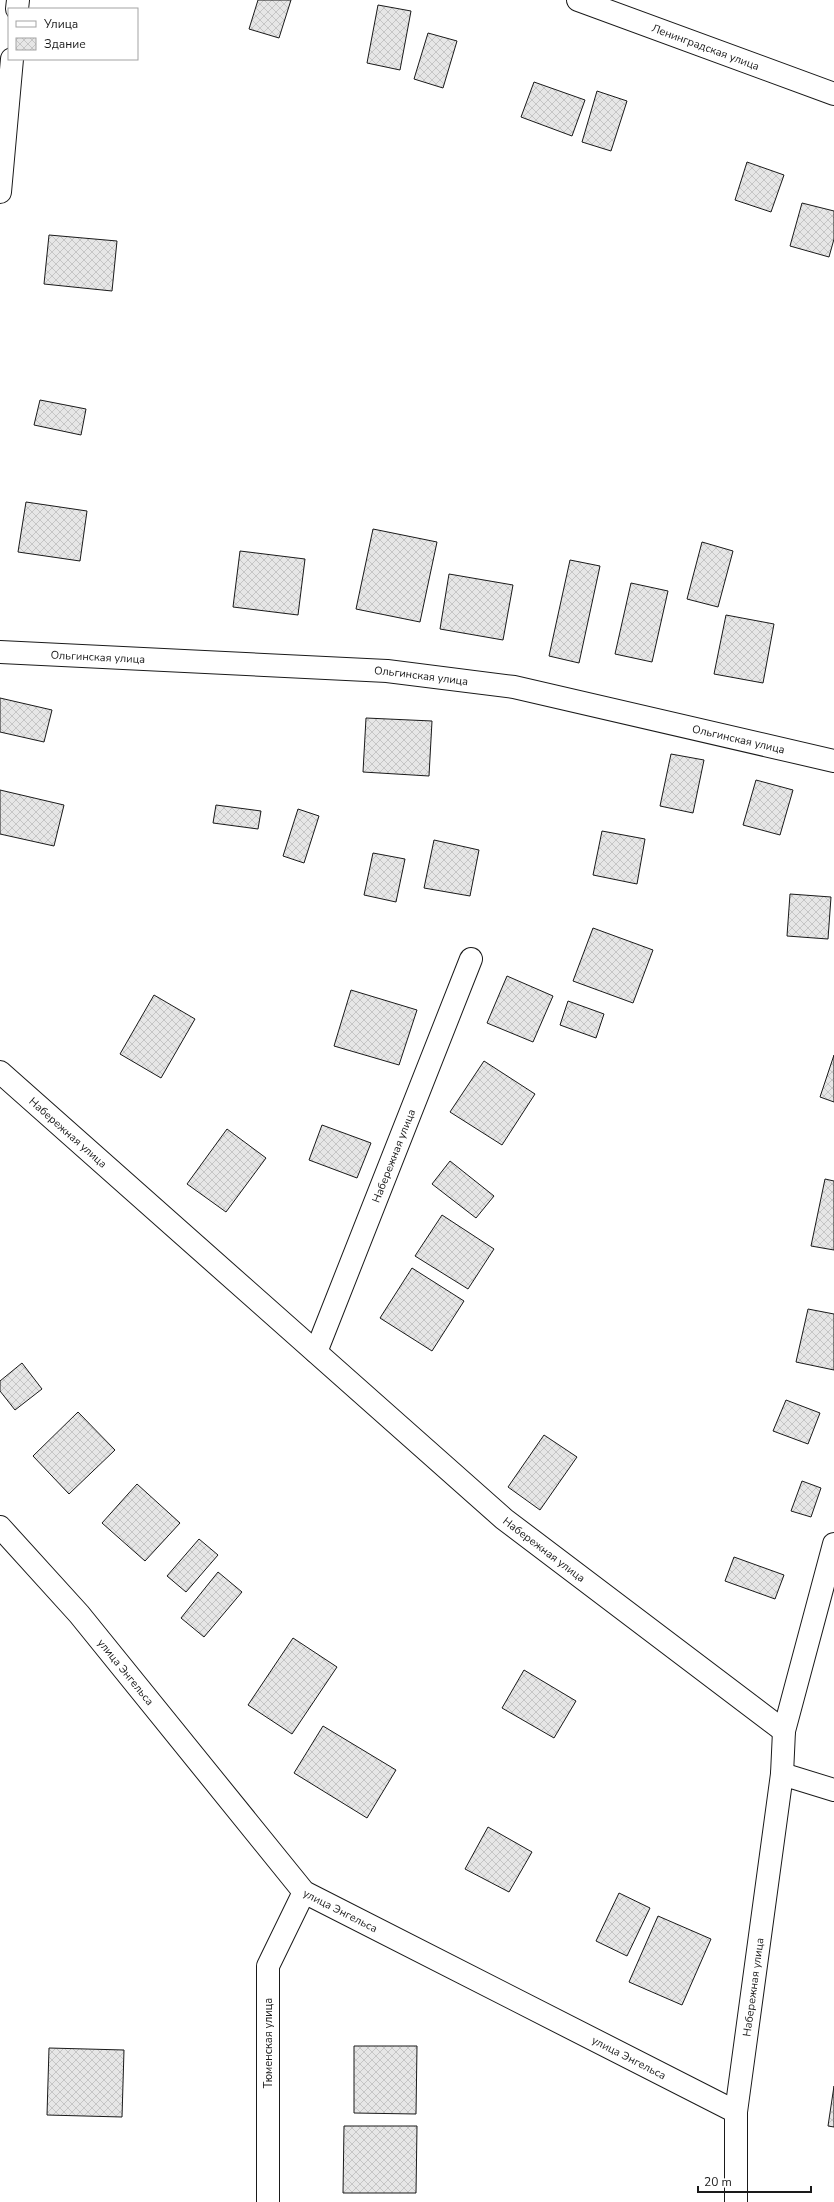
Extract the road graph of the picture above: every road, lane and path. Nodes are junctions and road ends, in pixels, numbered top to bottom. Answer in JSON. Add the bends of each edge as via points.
{"nodes":[{"id":1,"x":578,"y":0,"type":"edge"},
{"id":2,"x":12,"y":60,"type":"edge"},
{"id":3,"x":834,"y":94,"type":"edge"},
{"id":4,"x":0,"y":192,"type":"edge"},
{"id":5,"x":0,"y":652,"type":"edge"},
{"id":6,"x":834,"y":760,"type":"edge"},
{"id":7,"x":471,"y":960,"type":"dead end"},
{"id":8,"x":0,"y":1072,"type":"edge"},
{"id":9,"x":316,"y":1352,"type":"junction"},
{"id":10,"x":0,"y":1527,"type":"edge"},
{"id":11,"x":834,"y":1544,"type":"edge"},
{"id":12,"x":784,"y":1731,"type":"junction"},
{"id":13,"x":782,"y":1774,"type":"junction"},
{"id":14,"x":834,"y":1790,"type":"edge"},
{"id":15,"x":304,"y":1892,"type":"junction"},
{"id":16,"x":736,"y":2112,"type":"junction"},
{"id":17,"x":268,"y":2202,"type":"edge"},
{"id":18,"x":736,"y":2202,"type":"edge"}],
"edges":[{"from":1,"to":3,"type":"street","name":"Ленинградская улица"},
{"from":2,"to":4,"type":"street"},
{"from":5,"to":6,"type":"street","name":"Ольгинская улица","via":[[387,671],[507,686]]},
{"from":7,"to":9,"type":"street","name":"Набережная улица"},
{"from":8,"to":9,"type":"street","name":"Набережная улица"},
{"from":9,"to":12,"type":"street","name":"Набережная улица","via":[[504,1519]]},
{"from":10,"to":15,"type":"street","name":"улица Энгельса","via":[[79,1614]]},
{"from":11,"to":12,"type":"street","name":"Набережная улица"},
{"from":12,"to":13,"type":"street","name":"Набережная улица"},
{"from":13,"to":14,"type":"street"},
{"from":13,"to":16,"type":"street","name":"Набережная улица"},
{"from":15,"to":16,"type":"street","name":"улица Энгельса"},
{"from":15,"to":17,"type":"street","name":"Тюменская улица","via":[[268,1966]]},
{"from":16,"to":18,"type":"street","name":"Набережная улица"}]}
